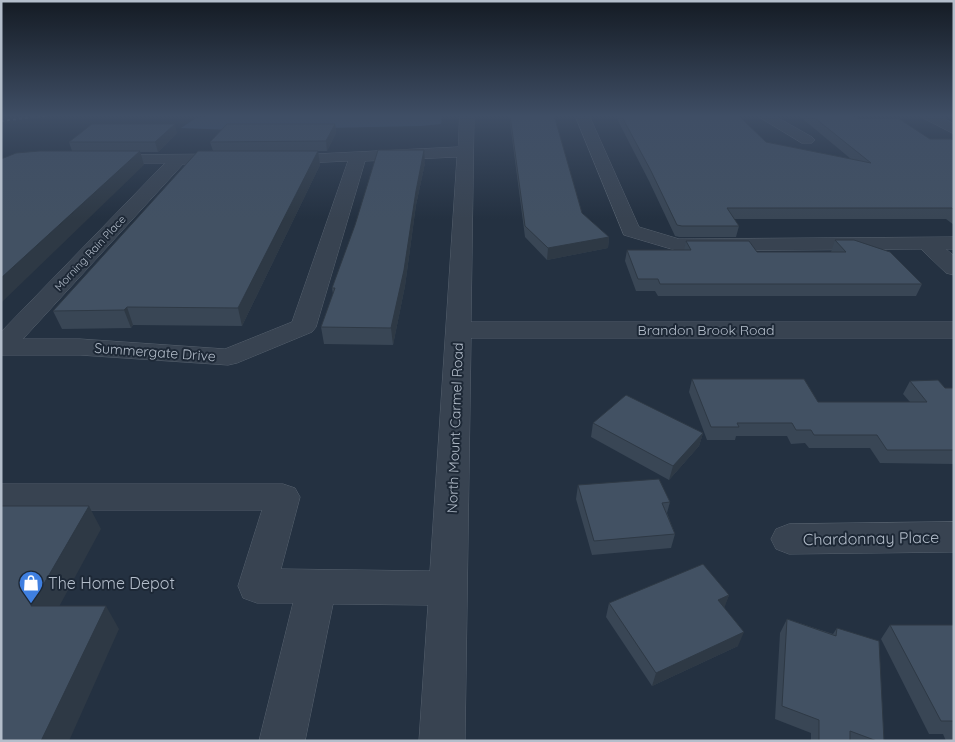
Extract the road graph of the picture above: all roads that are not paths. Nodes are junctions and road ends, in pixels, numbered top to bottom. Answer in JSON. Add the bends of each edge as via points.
{"nodes":[{"id":1,"x":597,"y":150,"type":"edge"},
{"id":2,"x":465,"y":152,"type":"joint"},
{"id":3,"x":358,"y":156,"type":"junction"},
{"id":4,"x":89,"y":158,"type":"edge"},
{"id":5,"x":179,"y":158,"type":"junction"},
{"id":6,"x":245,"y":159,"type":"edge"},
{"id":7,"x":262,"y":159,"type":"edge"},
{"id":8,"x":926,"y":243,"type":"junction"},
{"id":9,"x":954,"y":243,"type":"edge"},
{"id":10,"x":954,"y":268,"type":"edge"},
{"id":11,"x":459,"y":330,"type":"junction"},
{"id":12,"x":954,"y":330,"type":"edge"},
{"id":13,"x":1,"y":347,"type":"edge"},
{"id":14,"x":1,"y":497,"type":"edge"},
{"id":15,"x":954,"y":537,"type":"edge"},
{"id":16,"x":789,"y":539,"type":"dead end"},
{"id":17,"x":317,"y":586,"type":"junction"},
{"id":18,"x":448,"y":588,"type":"junction"},
{"id":19,"x":282,"y":741,"type":"edge"},
{"id":20,"x":442,"y":741,"type":"edge"}],
"edges":[{"from":1,"to":8,"type":"street","via":[[631,231],[678,245]]},
{"from":2,"to":3,"type":"street"},
{"from":2,"to":11,"type":"street","name":"North Mount Carmel Road"},
{"from":3,"to":7,"type":"street"},
{"from":3,"to":13,"type":"street","name":"Summergate Drive","via":[[303,326],[228,356],[80,347]]},
{"from":4,"to":5,"type":"street"},
{"from":5,"to":6,"type":"street"},
{"from":5,"to":13,"type":"street","name":"Morning Rain Place"},
{"from":8,"to":9,"type":"street"},
{"from":8,"to":10,"type":"street"},
{"from":11,"to":12,"type":"street","name":"Brandon Brook Road"},
{"from":11,"to":18,"type":"street","name":"North Mount Carmel Road"},
{"from":14,"to":17,"type":"street","via":[[283,497],[257,586]]},
{"from":15,"to":16,"type":"street","name":"Chardonnay Place"},
{"from":17,"to":18,"type":"street"},
{"from":17,"to":19,"type":"street"},
{"from":18,"to":20,"type":"street","name":"North Mount Carmel Road"}]}
